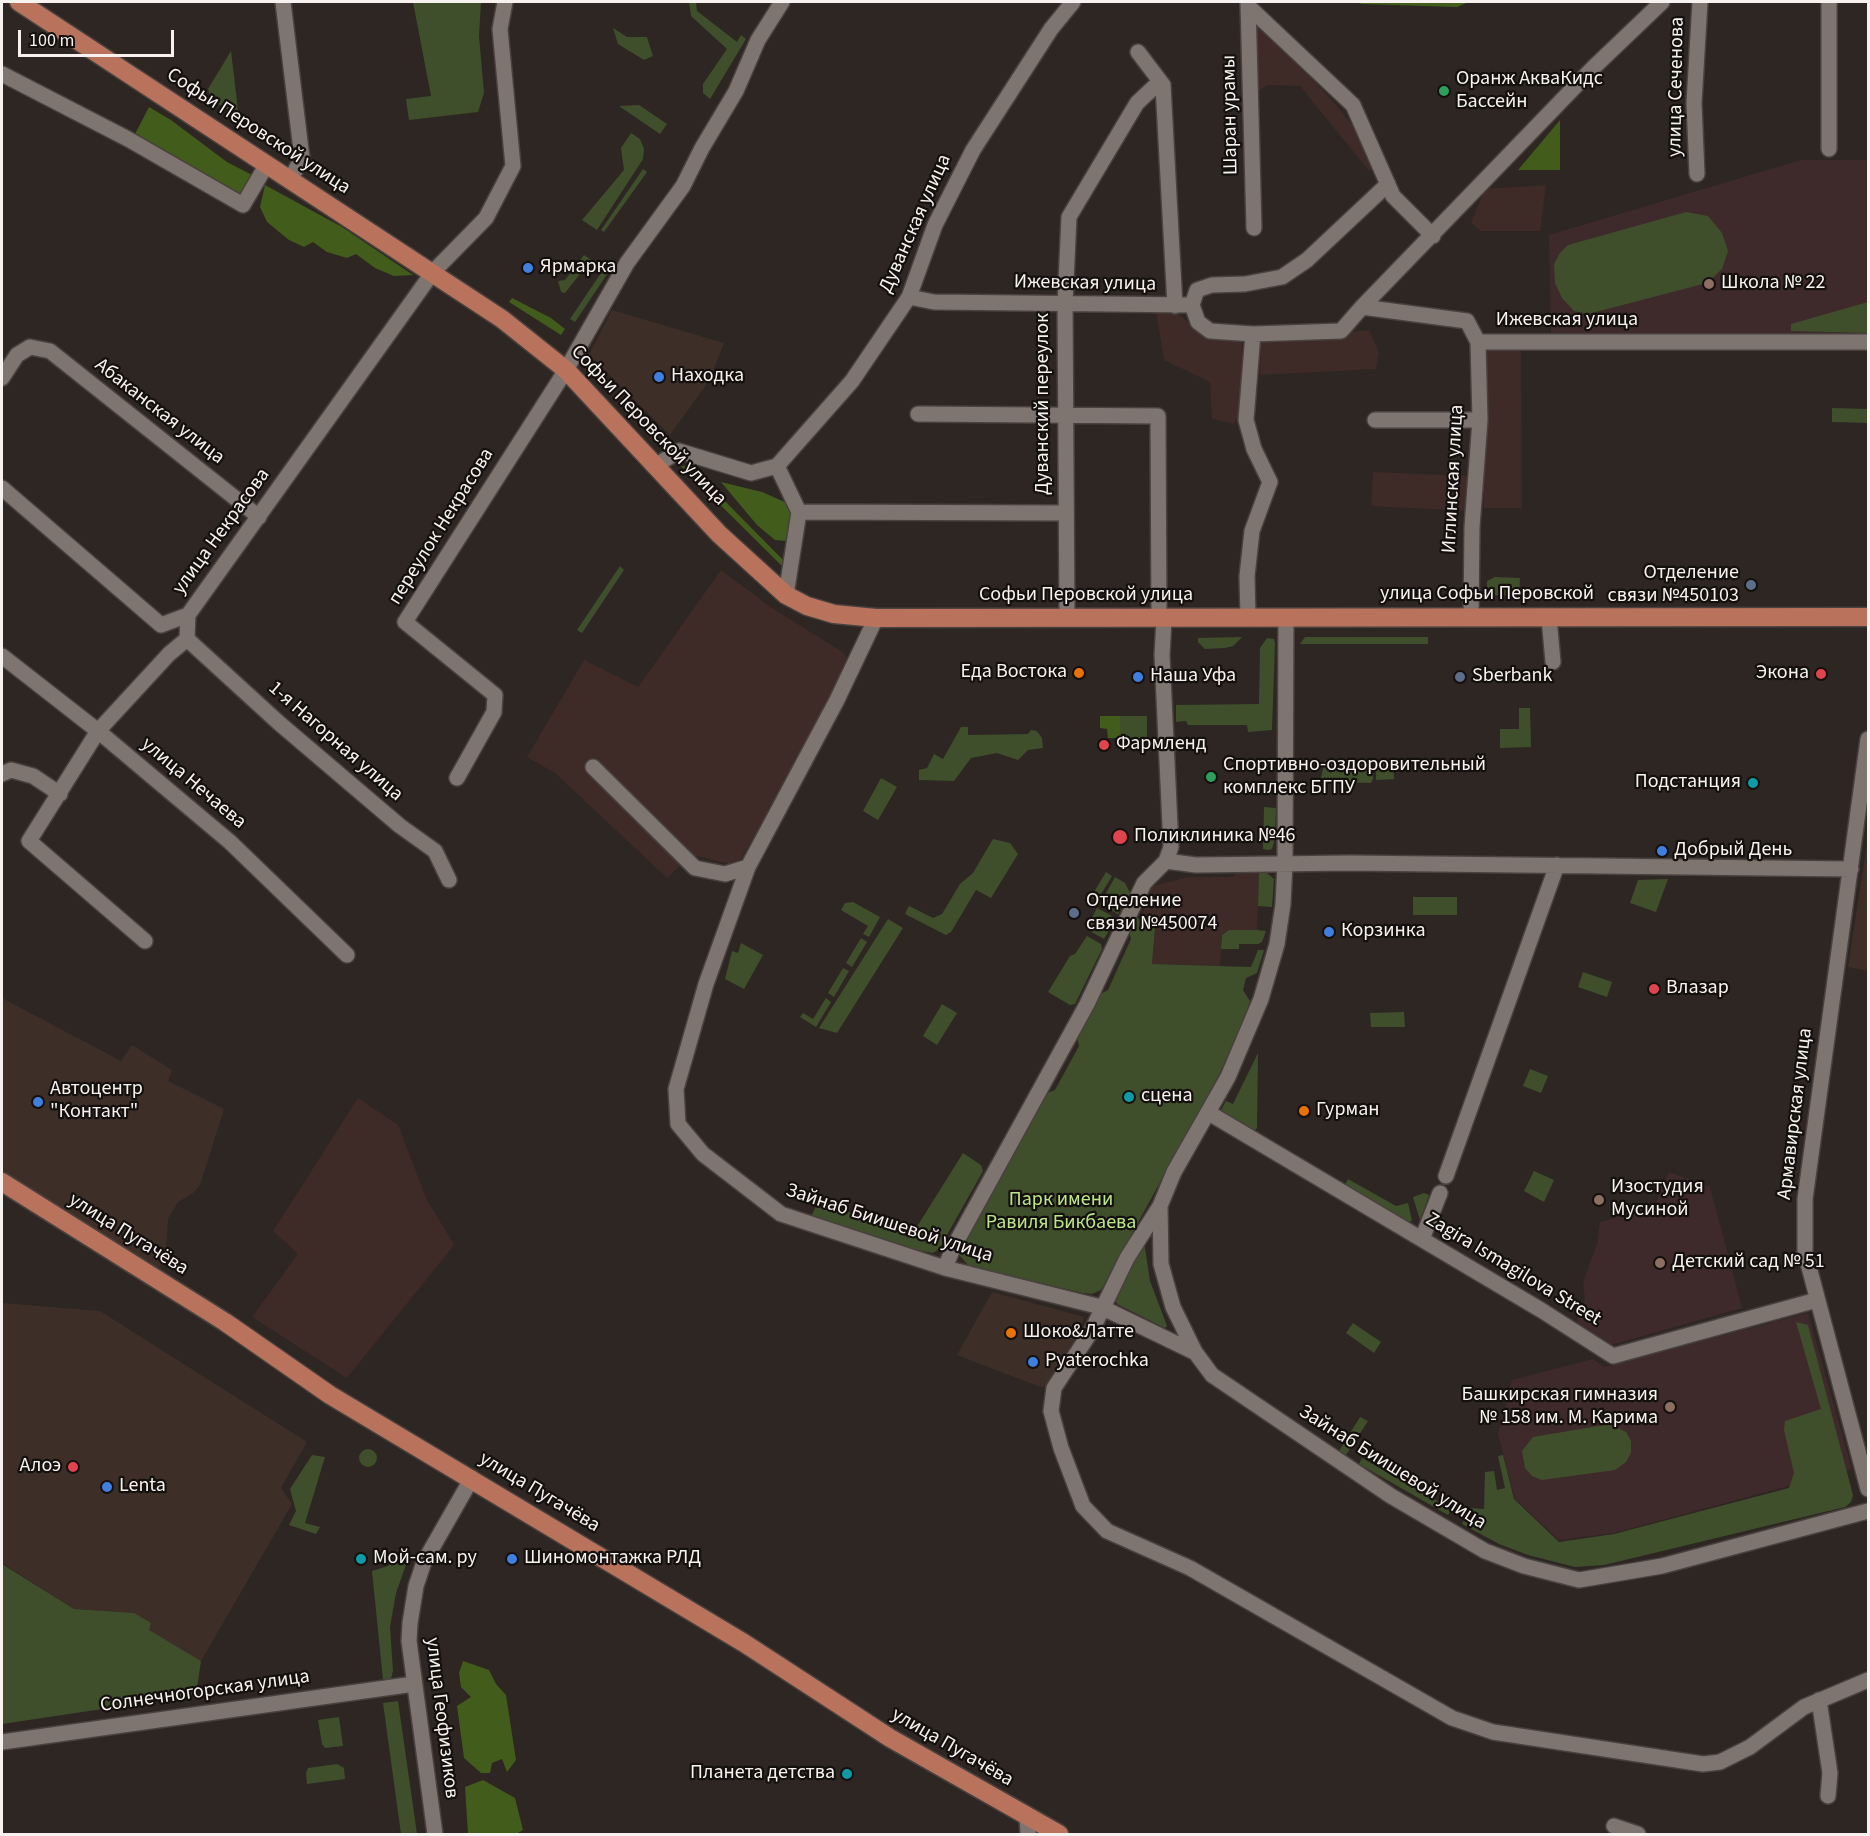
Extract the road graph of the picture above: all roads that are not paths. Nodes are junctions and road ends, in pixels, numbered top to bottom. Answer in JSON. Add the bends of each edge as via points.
{"nodes":[{"id":1,"x":19,"y":2,"type":"edge"},
{"id":2,"x":283,"y":2,"type":"edge"},
{"id":3,"x":506,"y":2,"type":"edge"},
{"id":4,"x":782,"y":2,"type":"edge"},
{"id":5,"x":1073,"y":2,"type":"edge"},
{"id":6,"x":1662,"y":2,"type":"edge"},
{"id":7,"x":1700,"y":2,"type":"edge"},
{"id":8,"x":1829,"y":2,"type":"edge"},
{"id":9,"x":1248,"y":5,"type":"edge"},
{"id":10,"x":1138,"y":52,"type":"dead end"},
{"id":11,"x":2,"y":74,"type":"edge"},
{"id":12,"x":1163,"y":85,"type":"junction"},
{"id":13,"x":1829,"y":149,"type":"dead end"},
{"id":14,"x":267,"y":165,"type":"junction"},
{"id":15,"x":1697,"y":174,"type":"dead end"},
{"id":16,"x":290,"y":180,"type":"junction"},
{"id":17,"x":1388,"y":184,"type":"junction"},
{"id":18,"x":1254,"y":228,"type":"dead end"},
{"id":19,"x":1433,"y":236,"type":"junction"},
{"id":20,"x":433,"y":272,"type":"junction"},
{"id":21,"x":909,"y":297,"type":"junction"},
{"id":22,"x":1065,"y":304,"type":"junction"},
{"id":23,"x":1192,"y":305,"type":"junction"},
{"id":24,"x":1175,"y":306,"type":"junction"},
{"id":25,"x":1362,"y":307,"type":"junction"},
{"id":26,"x":1253,"y":334,"type":"junction"},
{"id":27,"x":1478,"y":342,"type":"junction"},
{"id":28,"x":1869,"y":342,"type":"edge"},
{"id":29,"x":566,"y":370,"type":"junction"},
{"id":30,"x":2,"y":378,"type":"edge"},
{"id":31,"x":918,"y":414,"type":"dead end"},
{"id":32,"x":1065,"y":414,"type":"junction"},
{"id":33,"x":1375,"y":420,"type":"dead end"},
{"id":34,"x":1480,"y":420,"type":"junction"},
{"id":35,"x":655,"y":466,"type":"junction"},
{"id":36,"x":777,"y":466,"type":"junction"},
{"id":37,"x":2,"y":488,"type":"edge"},
{"id":38,"x":799,"y":512,"type":"junction"},
{"id":39,"x":1065,"y":513,"type":"junction"},
{"id":40,"x":259,"y":517,"type":"junction"},
{"id":41,"x":786,"y":595,"type":"junction"},
{"id":42,"x":188,"y":615,"type":"junction"},
{"id":43,"x":1869,"y":617,"type":"edge"},
{"id":44,"x":876,"y":618,"type":"junction"},
{"id":45,"x":1067,"y":618,"type":"junction"},
{"id":46,"x":1248,"y":618,"type":"junction"},
{"id":47,"x":1286,"y":618,"type":"junction"},
{"id":48,"x":1471,"y":618,"type":"junction"},
{"id":49,"x":1549,"y":618,"type":"junction"},
{"id":50,"x":1162,"y":619,"type":"junction"},
{"id":51,"x":187,"y":639,"type":"junction"},
{"id":52,"x":2,"y":656,"type":"edge"},
{"id":53,"x":1553,"y":662,"type":"dead end"},
{"id":54,"x":98,"y":731,"type":"junction"},
{"id":55,"x":1869,"y":739,"type":"edge"},
{"id":56,"x":592,"y":767,"type":"dead end"},
{"id":57,"x":2,"y":774,"type":"edge"},
{"id":58,"x":457,"y":778,"type":"dead end"},
{"id":59,"x":60,"y":794,"type":"junction"},
{"id":60,"x":1166,"y":861,"type":"junction"},
{"id":61,"x":1285,"y":863,"type":"junction"},
{"id":62,"x":1557,"y":865,"type":"junction"},
{"id":63,"x":748,"y":867,"type":"junction"},
{"id":64,"x":1851,"y":868,"type":"junction"},
{"id":65,"x":448,"y":880,"type":"dead end"},
{"id":66,"x":145,"y":941,"type":"dead end"},
{"id":67,"x":347,"y":955,"type":"dead end"},
{"id":68,"x":1209,"y":1113,"type":"junction"},
{"id":69,"x":1446,"y":1176,"type":"dead end"},
{"id":70,"x":2,"y":1182,"type":"edge"},
{"id":71,"x":1440,"y":1193,"type":"dead end"},
{"id":72,"x":1160,"y":1206,"type":"junction"},
{"id":73,"x":1422,"y":1239,"type":"junction"},
{"id":74,"x":945,"y":1268,"type":"junction"},
{"id":75,"x":1817,"y":1300,"type":"junction"},
{"id":76,"x":1101,"y":1307,"type":"junction"},
{"id":77,"x":1195,"y":1352,"type":"junction"},
{"id":78,"x":472,"y":1478,"type":"junction"},
{"id":79,"x":1869,"y":1489,"type":"edge"},
{"id":80,"x":1869,"y":1511,"type":"edge"},
{"id":81,"x":1869,"y":1680,"type":"edge"},
{"id":82,"x":414,"y":1684,"type":"junction"},
{"id":83,"x":1820,"y":1700,"type":"junction"},
{"id":84,"x":2,"y":1742,"type":"edge"},
{"id":85,"x":1828,"y":1796,"type":"dead end"},
{"id":86,"x":1028,"y":1826,"type":"edge"},
{"id":87,"x":1614,"y":1826,"type":"dead end"},
{"id":88,"x":435,"y":1834,"type":"edge"},
{"id":89,"x":1059,"y":1834,"type":"edge"},
{"id":90,"x":1638,"y":1834,"type":"edge"}],
"edges":[{"from":1,"to":14,"type":"main road","name":"Софьи Перовской улица"},
{"from":2,"to":16,"type":"street","via":[[302,158]]},
{"from":3,"to":20,"type":"street","name":"улица Некрасова","via":[[500,29],[513,166],[486,218]]},
{"from":4,"to":29,"type":"street","via":[[758,40],[736,91],[683,186],[627,263]]},
{"from":5,"to":21,"type":"street","name":"Дуванская улица","via":[[1051,29],[973,150],[936,225]]},
{"from":6,"to":19,"type":"street","via":[[1593,68]]},
{"from":7,"to":15,"type":"street","name":"улица Сеченова","via":[[1694,103]]},
{"from":8,"to":13,"type":"street"},
{"from":9,"to":17,"type":"street","via":[[1353,105]]},
{"from":9,"to":18,"type":"street","name":"Шаран урамы"},
{"from":10,"to":12,"type":"street"},
{"from":11,"to":14,"type":"street","via":[[128,139],[243,205]]},
{"from":12,"to":22,"type":"street","name":"Дуванский переулок","via":[[1154,87],[1137,103],[1069,217]]},
{"from":12,"to":24,"type":"street"},
{"from":14,"to":16,"type":"main road","name":"Софьи Перовской улица"},
{"from":16,"to":20,"type":"main road","name":"Софьи Перовской улица"},
{"from":17,"to":19,"type":"street","via":[[1393,196]]},
{"from":17,"to":23,"type":"street","via":[[1307,260],[1282,277],[1212,285],[1197,290]]},
{"from":19,"to":25,"type":"street"},
{"from":20,"to":29,"type":"main road","name":"Софьи Перовской улица","via":[[502,319]]},
{"from":20,"to":40,"type":"street","name":"улица Некрасова"},
{"from":21,"to":22,"type":"street","name":"Ижевская улица","via":[[934,302]]},
{"from":21,"to":36,"type":"street","name":"Дуванская улица","via":[[852,381]]},
{"from":22,"to":24,"type":"street","name":"Ижевская улица"},
{"from":22,"to":32,"type":"street","name":"Дуванский переулок"},
{"from":23,"to":24,"type":"street","name":"Ижевская улица"},
{"from":23,"to":26,"type":"street","via":[[1198,322],[1210,331]]},
{"from":25,"to":26,"type":"street","via":[[1341,331]]},
{"from":25,"to":27,"type":"street","name":"Ижевская улица","via":[[1467,321]]},
{"from":26,"to":46,"type":"street","via":[[1246,420],[1254,449],[1270,482],[1252,531]]},
{"from":27,"to":28,"type":"street","name":"Ижевская улица"},
{"from":27,"to":34,"type":"street","name":"Иглинская улица"},
{"from":29,"to":35,"type":"main road","name":"Софьи Перовской улица"},
{"from":29,"to":58,"type":"street","name":"переулок Некрасова","via":[[405,622],[495,695],[494,712]]},
{"from":30,"to":40,"type":"street","name":"Абаканская улица","via":[[17,355],[30,347],[50,351]]},
{"from":31,"to":32,"type":"street"},
{"from":32,"to":39,"type":"street","name":"Дуванский переулок"},
{"from":32,"to":50,"type":"street","via":[[1158,416]]},
{"from":33,"to":34,"type":"street"},
{"from":34,"to":48,"type":"street","name":"Иглинская улица","via":[[1472,527]]},
{"from":35,"to":36,"type":"street","via":[[680,451],[751,473]]},
{"from":35,"to":41,"type":"main road","name":"Софьи Перовской улица","via":[[719,534]]},
{"from":36,"to":38,"type":"street"},
{"from":37,"to":42,"type":"street","via":[[161,625]]},
{"from":38,"to":39,"type":"street"},
{"from":38,"to":41,"type":"street"},
{"from":39,"to":45,"type":"street","name":"Дуванский переулок"},
{"from":40,"to":42,"type":"street","name":"улица Некрасова"},
{"from":41,"to":44,"type":"main road","name":"Софьи Перовской улица","via":[[834,614]]},
{"from":42,"to":51,"type":"street","name":"улица Некрасова"},
{"from":43,"to":49,"type":"main road","name":"улица Софьи Перовской"},
{"from":44,"to":45,"type":"main road","name":"Софьи Перовской улица"},
{"from":44,"to":63,"type":"street","name":"Зайнаб Биишевой улица"},
{"from":45,"to":50,"type":"main road","name":"Софьи Перовской улица"},
{"from":46,"to":47,"type":"main road","name":"Софьи Перовской улица"},
{"from":46,"to":50,"type":"main road","name":"Софьи Перовской улица"},
{"from":47,"to":48,"type":"main road","name":"улица Софьи Перовской"},
{"from":47,"to":61,"type":"street","name":"Зайнаб Биишевой улица"},
{"from":48,"to":49,"type":"main road","name":"улица Софьи Перовской"},
{"from":49,"to":53,"type":"street"},
{"from":50,"to":60,"type":"street","via":[[1171,847]]},
{"from":51,"to":54,"type":"street"},
{"from":51,"to":65,"type":"street","name":"1-я Нагорная улица","via":[[279,723],[435,851]]},
{"from":52,"to":54,"type":"street","name":"улица Нечаева"},
{"from":54,"to":59,"type":"street"},
{"from":54,"to":67,"type":"street","name":"улица Нечаева","via":[[230,842]]},
{"from":55,"to":64,"type":"street","name":"Армавирская улица"},
{"from":56,"to":63,"type":"street","via":[[695,868],[725,874]]},
{"from":57,"to":59,"type":"street","via":[[11,770],[33,776]]},
{"from":59,"to":66,"type":"street","via":[[29,841]]},
{"from":60,"to":61,"type":"street","via":[[1196,865]]},
{"from":60,"to":74,"type":"street","via":[[1144,883],[1087,1004],[952,1248]]},
{"from":61,"to":62,"type":"street"},
{"from":61,"to":68,"type":"street","name":"Зайнаб Биишевой улица","via":[[1277,944],[1261,999]]},
{"from":62,"to":64,"type":"street"},
{"from":62,"to":69,"type":"street"},
{"from":63,"to":74,"type":"street","name":"Зайнаб Биишевой улица","via":[[687,1044],[676,1089],[678,1124],[703,1154],[781,1214]]},
{"from":64,"to":75,"type":"street","name":"Армавирская улица","via":[[1805,1199],[1805,1252]]},
{"from":68,"to":72,"type":"street","name":"Зайнаб Биишевой улица","via":[[1174,1172]]},
{"from":68,"to":73,"type":"street","name":"Zagira Ismagilova Street"},
{"from":70,"to":78,"type":"main road","name":"улица Пугачёва","via":[[225,1322],[330,1395]]},
{"from":71,"to":73,"type":"street"},
{"from":72,"to":76,"type":"street"},
{"from":72,"to":77,"type":"street","name":"Зайнаб Биишевой улица","via":[[1161,1264],[1173,1307]]},
{"from":73,"to":75,"type":"street","name":"Zagira Ismagilova Street","via":[[1613,1356]]},
{"from":74,"to":76,"type":"street","name":"Зайнаб Биишевой улица"},
{"from":75,"to":79,"type":"street","name":"Армавирская улица"},
{"from":76,"to":77,"type":"street","name":"Зайнаб Биишевой улица"},
{"from":76,"to":83,"type":"street","via":[[1092,1330],[1053,1388],[1050,1411],[1083,1506],[1107,1531],[1190,1568],[1452,1718],[1492,1732],[1703,1764],[1734,1757],[1804,1707]]},
{"from":77,"to":80,"type":"street","name":"Зайнаб Биишевой улица","via":[[1212,1375],[1239,1395],[1391,1496],[1485,1551],[1579,1580],[1696,1557]]},
{"from":78,"to":82,"type":"street","name":"улица Геофизиков","via":[[433,1545],[416,1586],[409,1641]]},
{"from":78,"to":86,"type":"main road","name":"улица Пугачёва","via":[[744,1644]]},
{"from":81,"to":83,"type":"street"},
{"from":82,"to":84,"type":"street","name":"Солнечногорская улица"},
{"from":82,"to":88,"type":"street","name":"улица Геофизиков"},
{"from":83,"to":85,"type":"street","via":[[1830,1773]]},
{"from":86,"to":89,"type":"main road","name":"улица Пугачёва"},
{"from":87,"to":90,"type":"street"}]}
